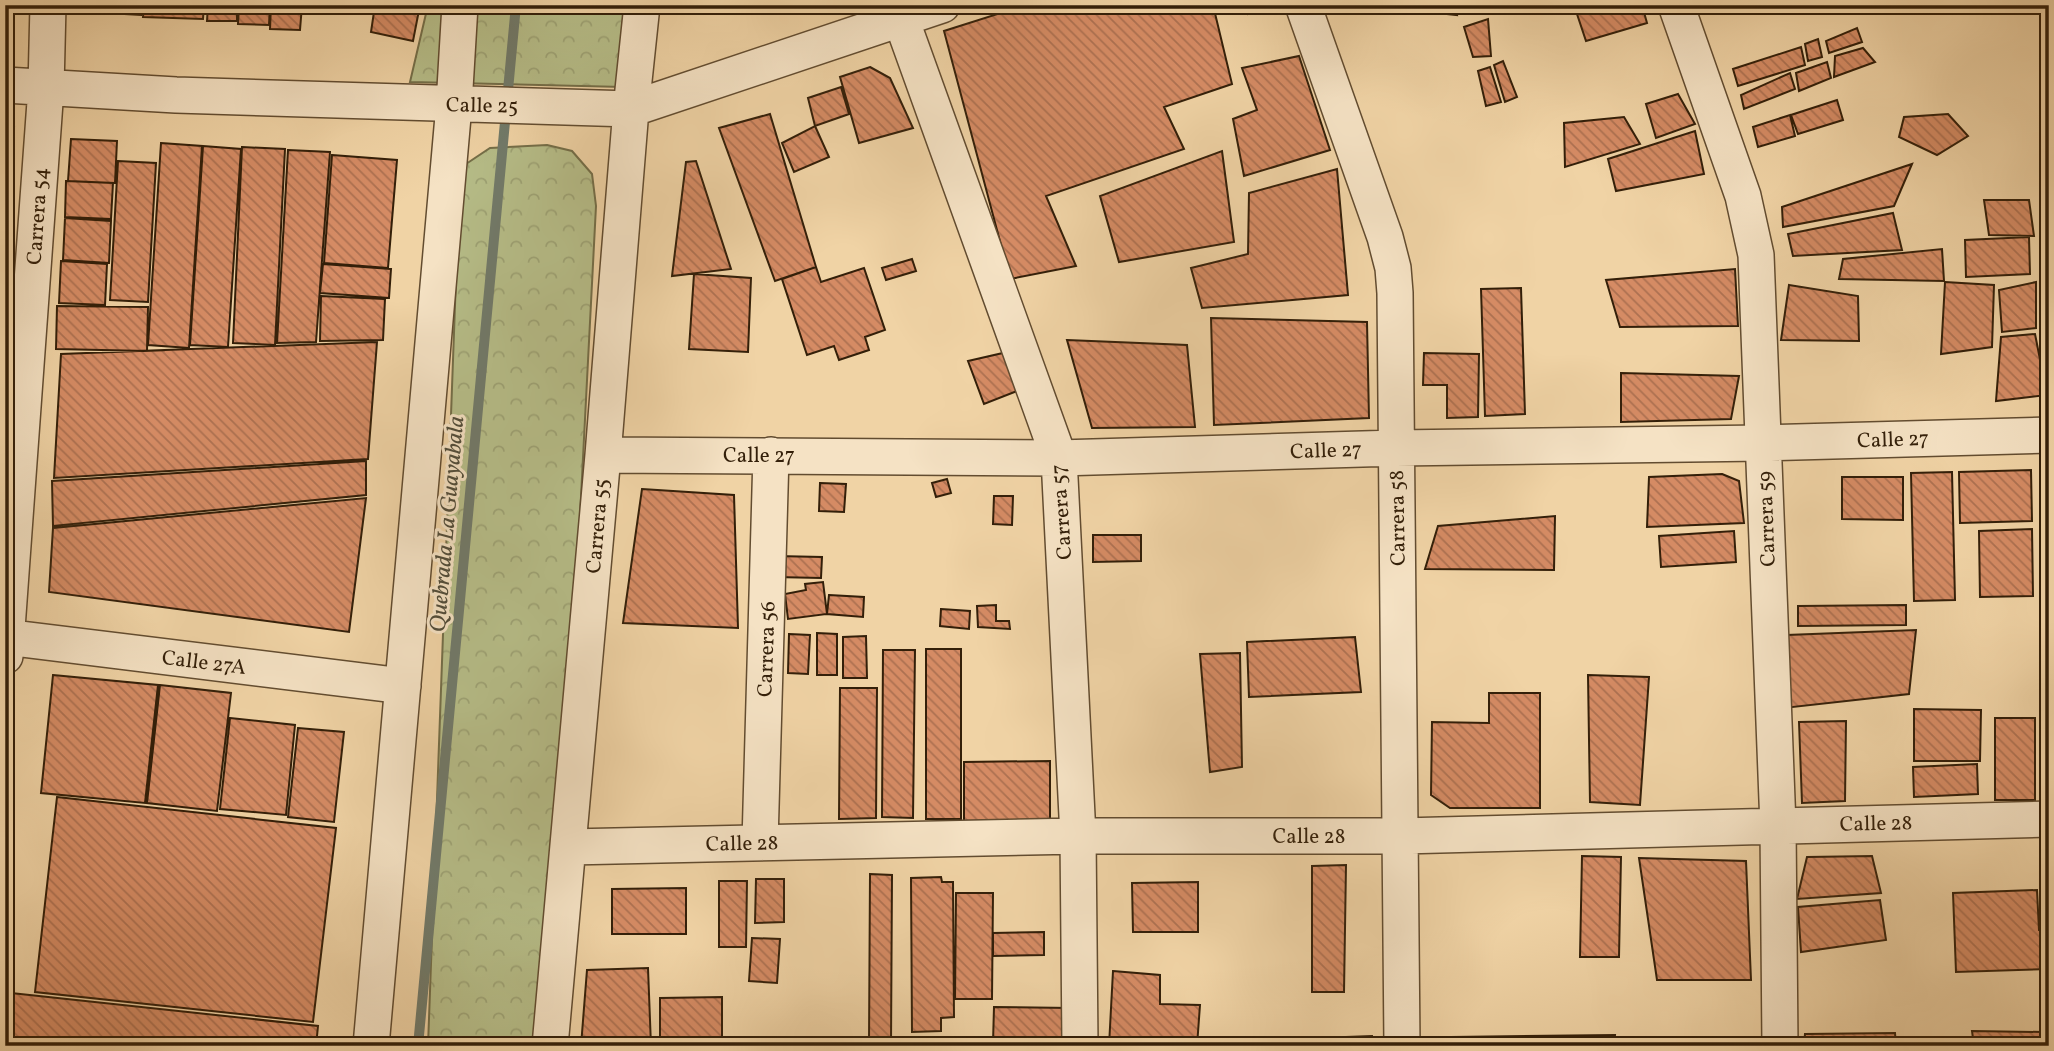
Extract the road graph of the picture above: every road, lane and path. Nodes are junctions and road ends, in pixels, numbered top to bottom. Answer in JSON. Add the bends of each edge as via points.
{"nodes":[{"id":1,"x":48,"y":5,"type":"edge"},
{"id":2,"x":460,"y":5,"type":"edge"},
{"id":3,"x":642,"y":5,"type":"edge"},
{"id":4,"x":942,"y":5,"type":"edge"},
{"id":5,"x":1303,"y":5,"type":"edge"},
{"id":6,"x":1676,"y":5,"type":"edge"},
{"id":7,"x":899,"y":13,"type":"edge"},
{"id":8,"x":5,"y":85,"type":"edge"},
{"id":9,"x":46,"y":88,"type":"junction"},
{"id":10,"x":460,"y":105,"type":"junction"},
{"id":11,"x":625,"y":109,"type":"junction"},
{"id":12,"x":2049,"y":435,"type":"edge"},
{"id":13,"x":1762,"y":443,"type":"junction"},
{"id":14,"x":1396,"y":448,"type":"junction"},
{"id":15,"x":603,"y":455,"type":"junction"},
{"id":16,"x":771,"y":455,"type":"junction"},
{"id":17,"x":1059,"y":458,"type":"junction"},
{"id":18,"x":6,"y":643,"type":"edge"},
{"id":19,"x":403,"y":686,"type":"junction"},
{"id":20,"x":2049,"y":820,"type":"edge"},
{"id":21,"x":1778,"y":825,"type":"junction"},
{"id":22,"x":1078,"y":836,"type":"junction"},
{"id":23,"x":1402,"y":836,"type":"junction"},
{"id":24,"x":760,"y":842,"type":"junction"},
{"id":25,"x":569,"y":847,"type":"junction"},
{"id":26,"x":371,"y":1046,"type":"edge"},
{"id":27,"x":550,"y":1046,"type":"edge"},
{"id":28,"x":1080,"y":1046,"type":"edge"},
{"id":29,"x":1402,"y":1046,"type":"edge"},
{"id":30,"x":1780,"y":1046,"type":"edge"}],
"edges":[{"from":1,"to":9,"type":"street","name":"Carrera 54"},
{"from":2,"to":10,"type":"street"},
{"from":3,"to":11,"type":"street","name":"Carrera 55"},
{"from":4,"to":7,"type":"street","name":"Calle 25"},
{"from":5,"to":14,"type":"street","name":"Carrera 58","via":[[1393,268]]},
{"from":6,"to":13,"type":"street","name":"Carrera 59","via":[[1751,228],[1760,328]]},
{"from":7,"to":11,"type":"street","name":"Calle 25"},
{"from":7,"to":17,"type":"street","name":"Carrera 57"},
{"from":8,"to":9,"type":"street","name":"Calle 25"},
{"from":9,"to":10,"type":"street","name":"Calle 25"},
{"from":9,"to":18,"type":"street","name":"Carrera 54"},
{"from":10,"to":11,"type":"street","name":"Calle 25"},
{"from":10,"to":19,"type":"street"},
{"from":11,"to":15,"type":"street","name":"Carrera 55"},
{"from":12,"to":13,"type":"street","name":"Calle 27"},
{"from":13,"to":14,"type":"street","name":"Calle 27"},
{"from":13,"to":21,"type":"street","name":"Carrera 59"},
{"from":14,"to":17,"type":"street","name":"Calle 27"},
{"from":14,"to":23,"type":"street","name":"Carrera 58"},
{"from":15,"to":16,"type":"street","name":"Calle 27"},
{"from":15,"to":25,"type":"street","name":"Carrera 55"},
{"from":16,"to":17,"type":"street","name":"Calle 27"},
{"from":16,"to":24,"type":"street","name":"Carrera 56"},
{"from":17,"to":22,"type":"street","name":"Carrera 57"},
{"from":18,"to":19,"type":"street","name":"Calle 27A"},
{"from":19,"to":26,"type":"street"},
{"from":20,"to":21,"type":"street","name":"Calle 28"},
{"from":21,"to":23,"type":"street","name":"Calle 28"},
{"from":21,"to":30,"type":"street","name":"Carrera 59"},
{"from":22,"to":23,"type":"street","name":"Calle 28"},
{"from":22,"to":24,"type":"street","name":"Calle 28"},
{"from":22,"to":28,"type":"street","name":"Carrera 57"},
{"from":23,"to":29,"type":"street","name":"Carrera 58"},
{"from":24,"to":25,"type":"street","name":"Calle 28"},
{"from":25,"to":27,"type":"street","name":"Carrera 55"}]}
